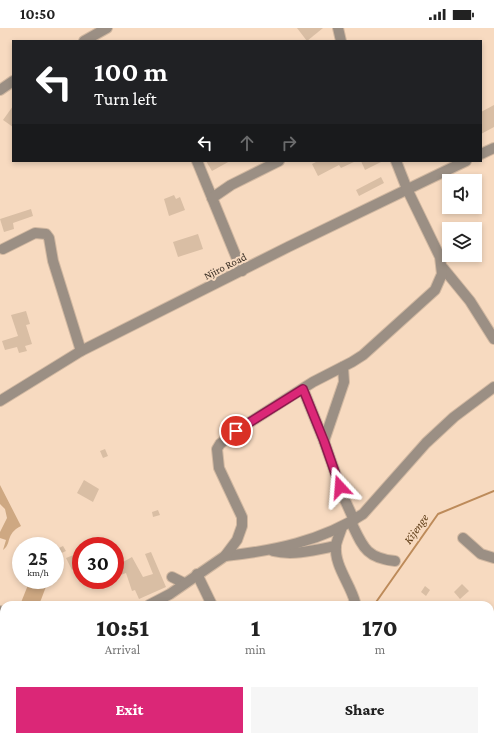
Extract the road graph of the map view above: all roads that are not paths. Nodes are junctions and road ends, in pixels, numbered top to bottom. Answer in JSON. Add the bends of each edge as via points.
{"nodes":[{"id":1,"x":107,"y":28,"type":"edge"},
{"id":2,"x":338,"y":28,"type":"edge"},
{"id":3,"x":86,"y":40,"type":"edge"},
{"id":4,"x":341,"y":40,"type":"edge"},
{"id":5,"x":12,"y":82,"type":"edge"},
{"id":6,"x":0,"y":90,"type":"edge"},
{"id":7,"x":494,"y":148,"type":"edge"},
{"id":8,"x":482,"y":154,"type":"edge"},
{"id":9,"x":197,"y":162,"type":"edge"},
{"id":10,"x":277,"y":162,"type":"edge"},
{"id":11,"x":396,"y":162,"type":"edge"},
{"id":12,"x":464,"y":162,"type":"edge"},
{"id":13,"x":407,"y":189,"type":"junction"},
{"id":14,"x":212,"y":198,"type":"junction"},
{"id":15,"x":3,"y":250,"type":"dead end"},
{"id":16,"x":443,"y":268,"type":"junction"},
{"id":17,"x":242,"y":271,"type":"junction"},
{"id":18,"x":494,"y":339,"type":"edge"},
{"id":19,"x":80,"y":351,"type":"junction"},
{"id":20,"x":343,"y":367,"type":"junction"},
{"id":21,"x":494,"y":387,"type":"edge"},
{"id":22,"x":303,"y":389,"type":"junction"},
{"id":23,"x":0,"y":401,"type":"edge"},
{"id":24,"x":324,"y":441,"type":"junction"},
{"id":25,"x":353,"y":521,"type":"junction"},
{"id":26,"x":342,"y":527,"type":"junction"},
{"id":27,"x":463,"y":538,"type":"dead end"},
{"id":28,"x":336,"y":546,"type":"junction"},
{"id":29,"x":267,"y":550,"type":"junction"},
{"id":30,"x":225,"y":556,"type":"junction"},
{"id":31,"x":494,"y":558,"type":"edge"},
{"id":32,"x":395,"y":561,"type":"dead end"},
{"id":33,"x":197,"y":574,"type":"junction"},
{"id":34,"x":172,"y":577,"type":"dead end"},
{"id":35,"x":184,"y":584,"type":"junction"},
{"id":36,"x":156,"y":601,"type":"edge"},
{"id":37,"x":210,"y":601,"type":"edge"},
{"id":38,"x":355,"y":601,"type":"edge"}],
"edges":[{"from":1,"to":3,"type":"street"},
{"from":2,"to":4,"type":"street"},
{"from":5,"to":6,"type":"street"},
{"from":7,"to":8,"type":"street"},
{"from":9,"to":14,"type":"street"},
{"from":10,"to":14,"type":"street"},
{"from":11,"to":13,"type":"street"},
{"from":12,"to":13,"type":"street","name":"Njiro Road"},
{"from":13,"to":16,"type":"street","via":[[436,246]]},
{"from":13,"to":17,"type":"street","name":"Njiro Road"},
{"from":14,"to":17,"type":"street"},
{"from":15,"to":19,"type":"street","via":[[35,234],[46,234]]},
{"from":16,"to":18,"type":"street","via":[[470,302]]},
{"from":16,"to":20,"type":"street","via":[[438,285],[428,298],[364,355]]},
{"from":17,"to":19,"type":"street","name":"Njiro Road"},
{"from":19,"to":23,"type":"street","name":"Njiro Road"},
{"from":20,"to":22,"type":"street"},
{"from":20,"to":24,"type":"street","via":[[344,382]]},
{"from":21,"to":25,"type":"street","via":[[437,433],[363,514]]},
{"from":22,"to":24,"type":"street"},
{"from":22,"to":30,"type":"street","via":[[236,431],[217,449],[219,468],[242,517],[237,540]]},
{"from":24,"to":25,"type":"street"},
{"from":25,"to":26,"type":"street"},
{"from":25,"to":32,"type":"street","via":[[359,538],[372,556],[380,560]]},
{"from":26,"to":28,"type":"street"},
{"from":26,"to":29,"type":"street"},
{"from":27,"to":31,"type":"street","via":[[481,554]]},
{"from":28,"to":29,"type":"street","via":[[300,552],[281,553]]},
{"from":28,"to":38,"type":"street","via":[[338,564]]},
{"from":29,"to":30,"type":"street"},
{"from":30,"to":33,"type":"street"},
{"from":33,"to":35,"type":"street"},
{"from":33,"to":37,"type":"street"},
{"from":34,"to":35,"type":"street"},
{"from":35,"to":36,"type":"street"}]}
